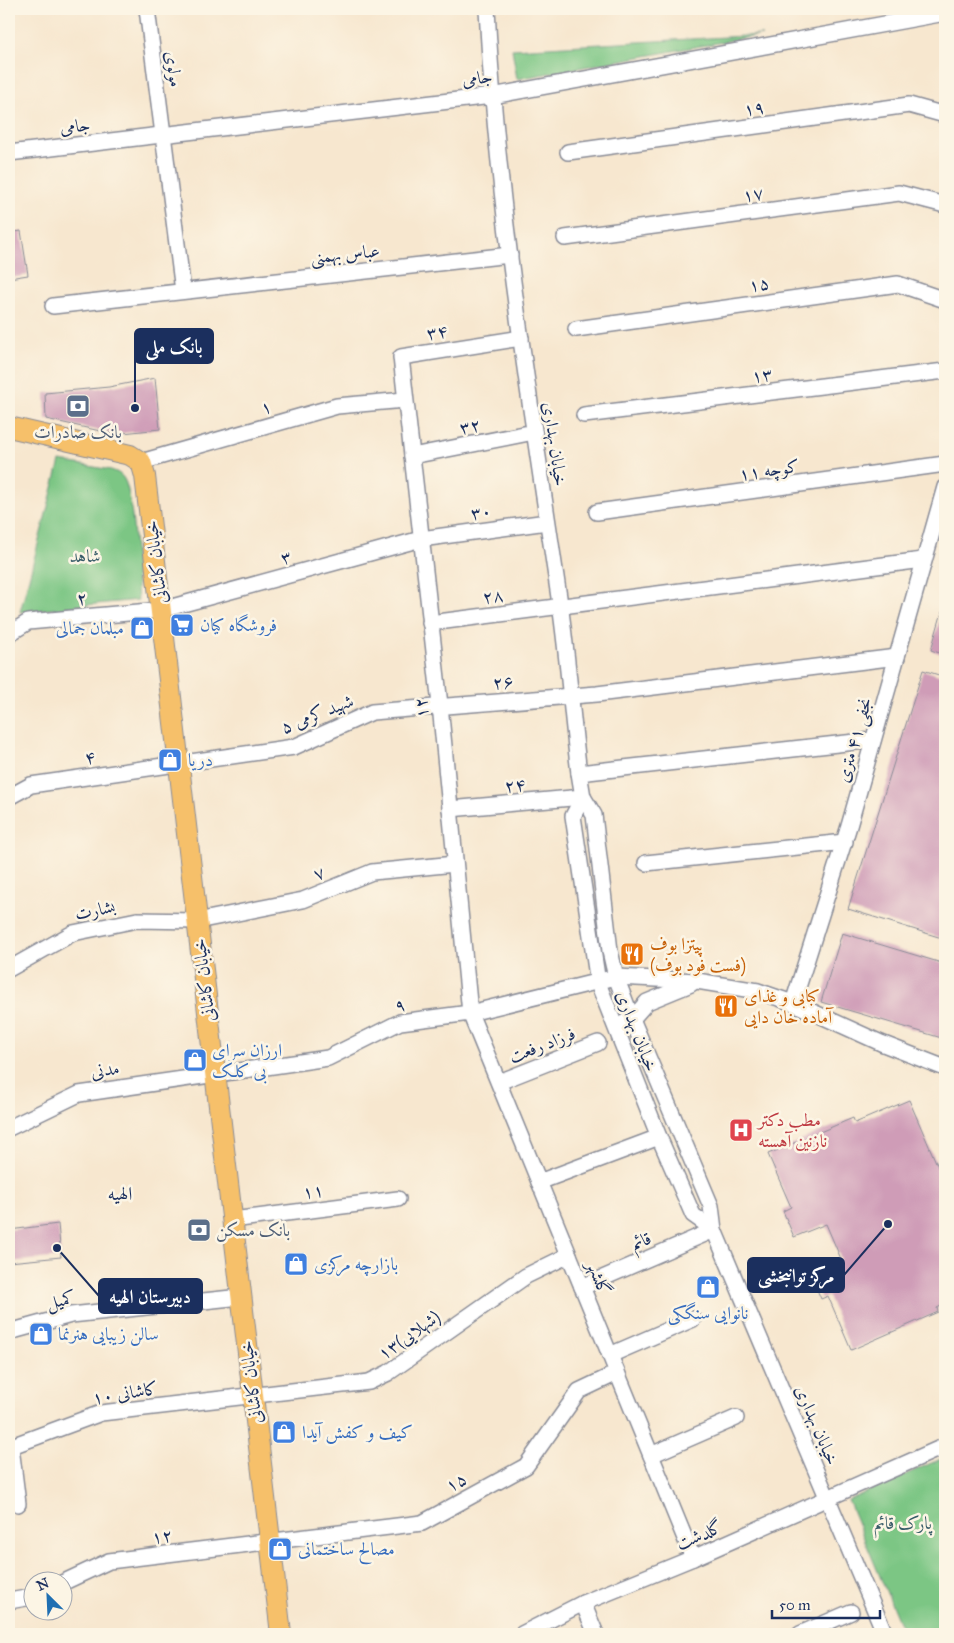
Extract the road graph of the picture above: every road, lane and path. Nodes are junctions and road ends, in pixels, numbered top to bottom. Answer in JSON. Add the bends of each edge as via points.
{"nodes":[{"id":1,"x":147,"y":9,"type":"edge"},
{"id":2,"x":487,"y":9,"type":"edge"},
{"id":3,"x":945,"y":13,"type":"edge"},
{"id":4,"x":895,"y":15,"type":"edge"},
{"id":5,"x":492,"y":96,"type":"junction"},
{"id":6,"x":945,"y":114,"type":"edge"},
{"id":7,"x":163,"y":135,"type":"junction"},
{"id":8,"x":568,"y":152,"type":"dead end"},
{"id":9,"x":9,"y":153,"type":"edge"},
{"id":10,"x":945,"y":205,"type":"edge"},
{"id":11,"x":565,"y":238,"type":"dead end"},
{"id":12,"x":510,"y":255,"type":"junction"},
{"id":13,"x":184,"y":291,"type":"junction"},
{"id":14,"x":945,"y":300,"type":"edge"},
{"id":15,"x":53,"y":306,"type":"dead end"},
{"id":16,"x":576,"y":329,"type":"dead end"},
{"id":17,"x":521,"y":338,"type":"junction"},
{"id":18,"x":945,"y":371,"type":"edge"},
{"id":19,"x":405,"y":400,"type":"junction"},
{"id":20,"x":584,"y":415,"type":"dead end"},
{"id":21,"x":9,"y":428,"type":"edge"},
{"id":22,"x":534,"y":432,"type":"junction"},
{"id":23,"x":412,"y":456,"type":"junction"},
{"id":24,"x":140,"y":462,"type":"junction"},
{"id":25,"x":945,"y":464,"type":"edge"},
{"id":26,"x":945,"y":487,"type":"edge"},
{"id":27,"x":597,"y":512,"type":"dead end"},
{"id":28,"x":547,"y":522,"type":"junction"},
{"id":29,"x":421,"y":539,"type":"junction"},
{"id":30,"x":923,"y":560,"type":"junction"},
{"id":31,"x":560,"y":606,"type":"junction"},
{"id":32,"x":161,"y":610,"type":"junction"},
{"id":33,"x":430,"y":623,"type":"junction"},
{"id":34,"x":9,"y":634,"type":"edge"},
{"id":35,"x":897,"y":657,"type":"junction"},
{"id":36,"x":569,"y":697,"type":"junction"},
{"id":37,"x":440,"y":705,"type":"junction"},
{"id":38,"x":873,"y":740,"type":"junction"},
{"id":39,"x":179,"y":762,"type":"junction"},
{"id":40,"x":579,"y":773,"type":"junction"},
{"id":41,"x":9,"y":797,"type":"edge"},
{"id":42,"x":583,"y":797,"type":"junction"},
{"id":43,"x":450,"y":809,"type":"junction"},
{"id":44,"x":845,"y":842,"type":"junction"},
{"id":45,"x":646,"y":863,"type":"dead end"},
{"id":46,"x":455,"y":864,"type":"junction"},
{"id":47,"x":197,"y":921,"type":"junction"},
{"id":48,"x":9,"y":969,"type":"edge"},
{"id":49,"x":616,"y":977,"type":"junction"},
{"id":50,"x":697,"y":981,"type":"junction"},
{"id":51,"x":598,"y":982,"type":"junction"},
{"id":52,"x":793,"y":1003,"type":"junction"},
{"id":53,"x":470,"y":1013,"type":"junction"},
{"id":54,"x":632,"y":1019,"type":"junction"},
{"id":55,"x":614,"y":1027,"type":"junction"},
{"id":56,"x":598,"y":1043,"type":"dead end"},
{"id":57,"x":945,"y":1068,"type":"edge"},
{"id":58,"x":215,"y":1072,"type":"junction"},
{"id":59,"x":499,"y":1082,"type":"junction"},
{"id":60,"x":9,"y":1128,"type":"edge"},
{"id":61,"x":659,"y":1137,"type":"junction"},
{"id":62,"x":539,"y":1182,"type":"junction"},
{"id":63,"x":398,"y":1199,"type":"dead end"},
{"id":64,"x":232,"y":1220,"type":"junction"},
{"id":65,"x":714,"y":1230,"type":"junction"},
{"id":66,"x":569,"y":1255,"type":"junction"},
{"id":67,"x":582,"y":1287,"type":"junction"},
{"id":68,"x":241,"y":1297,"type":"junction"},
{"id":69,"x":693,"y":1319,"type":"dead end"},
{"id":70,"x":9,"y":1332,"type":"edge"},
{"id":71,"x":610,"y":1355,"type":"junction"},
{"id":72,"x":617,"y":1373,"type":"junction"},
{"id":73,"x":253,"y":1395,"type":"junction"},
{"id":74,"x":736,"y":1418,"type":"dead end"},
{"id":75,"x":945,"y":1446,"type":"edge"},
{"id":76,"x":10,"y":1447,"type":"edge"},
{"id":77,"x":651,"y":1455,"type":"junction"},
{"id":78,"x":828,"y":1498,"type":"junction"},
{"id":79,"x":18,"y":1504,"type":"dead end"},
{"id":80,"x":270,"y":1542,"type":"junction"},
{"id":81,"x":693,"y":1558,"type":"junction"},
{"id":82,"x":72,"y":1578,"type":"edge"},
{"id":83,"x":22,"y":1599,"type":"edge"},
{"id":84,"x":9,"y":1601,"type":"edge"},
{"id":85,"x":583,"y":1603,"type":"junction"},
{"id":86,"x":851,"y":1612,"type":"dead end"},
{"id":87,"x":281,"y":1634,"type":"edge"},
{"id":88,"x":522,"y":1634,"type":"edge"},
{"id":89,"x":596,"y":1634,"type":"edge"},
{"id":90,"x":800,"y":1634,"type":"edge"},
{"id":91,"x":885,"y":1634,"type":"edge"}],
"edges":[{"from":1,"to":7,"type":"street","name":"مولوی"},
{"from":2,"to":5,"type":"street","name":"خیابان بهداری"},
{"from":3,"to":4,"type":"street","name":"جامی"},
{"from":4,"to":5,"type":"street","name":"جامی"},
{"from":5,"to":7,"type":"street","name":"جامی"},
{"from":5,"to":12,"type":"street","name":"خیابان بهداری"},
{"from":6,"to":8,"type":"street","name":"۱۹","via":[[909,106]]},
{"from":7,"to":9,"type":"street","name":"جامی"},
{"from":7,"to":13,"type":"street"},
{"from":10,"to":11,"type":"street","name":"۱۷","via":[[899,193]]},
{"from":12,"to":13,"type":"street","name":"عباس بهمنی"},
{"from":12,"to":17,"type":"street","name":"خیابان بهداری"},
{"from":13,"to":15,"type":"street","name":"عباس بهمنی"},
{"from":14,"to":16,"type":"street","name":"۱۵","via":[[898,284]]},
{"from":17,"to":19,"type":"street","name":"۳۴","via":[[402,357]]},
{"from":17,"to":22,"type":"street","name":"خیابان بهداری"},
{"from":18,"to":20,"type":"street","name":"۱۳"},
{"from":19,"to":23,"type":"street","name":"۱۲"},
{"from":19,"to":24,"type":"street","name":"۱","via":[[338,406]]},
{"from":21,"to":24,"type":"main road","via":[[123,453]]},
{"from":22,"to":23,"type":"street","name":"۳۲"},
{"from":22,"to":28,"type":"street","name":"خیابان بهداری"},
{"from":23,"to":29,"type":"street","name":"۱۲"},
{"from":24,"to":32,"type":"main road","name":"خیابان کاشانی","via":[[145,476]]},
{"from":25,"to":27,"type":"street","name":"کوچه ۱۱"},
{"from":26,"to":30,"type":"street","name":"نجفی ۴۱ متری"},
{"from":28,"to":29,"type":"street","name":"۳۰"},
{"from":28,"to":31,"type":"street","name":"خیابان بهداری"},
{"from":29,"to":32,"type":"street","name":"۳"},
{"from":29,"to":33,"type":"street","name":"۱۲"},
{"from":30,"to":31,"type":"street","name":"۲۸"},
{"from":30,"to":35,"type":"street","name":"نجفی ۴۱ متری"},
{"from":31,"to":33,"type":"street","name":"۲۸"},
{"from":31,"to":36,"type":"street","name":"خیابان بهداری"},
{"from":32,"to":34,"type":"street","name":"۲","via":[[28,622]]},
{"from":32,"to":39,"type":"main road","name":"خیابان کاشانی"},
{"from":33,"to":37,"type":"street","name":"۱۲"},
{"from":35,"to":36,"type":"street","name":"۲۶"},
{"from":35,"to":38,"type":"street","name":"نجفی ۴۱ متری"},
{"from":36,"to":37,"type":"street","name":"۲۶"},
{"from":36,"to":40,"type":"street","name":"خیابان بهداری"},
{"from":37,"to":39,"type":"street","name":"۵ شهید کرمی","via":[[372,712],[294,747]]},
{"from":37,"to":43,"type":"street","name":"۱۲"},
{"from":38,"to":40,"type":"street"},
{"from":38,"to":44,"type":"street","name":"نجفی ۴۱ متری"},
{"from":39,"to":41,"type":"street","name":"۴","via":[[31,785]]},
{"from":39,"to":47,"type":"main road","name":"خیابان کاشانی"},
{"from":40,"to":42,"type":"street","name":"خیابان بهداری"},
{"from":42,"to":43,"type":"street","name":"۲۴"},
{"from":42,"to":49,"type":"street","name":"خیابان بهداری","via":[[594,815]]},
{"from":42,"to":51,"type":"street","name":"خیابان بهداری","via":[[573,816]]},
{"from":43,"to":46,"type":"street","name":"۱۲"},
{"from":44,"to":45,"type":"street"},
{"from":44,"to":52,"type":"street","name":"نجفی ۴۱ متری"},
{"from":46,"to":47,"type":"street","name":"۷","via":[[372,872],[303,900]]},
{"from":46,"to":53,"type":"street","name":"۱۲"},
{"from":47,"to":48,"type":"street","name":"بشارت","via":[[137,920],[73,933]]},
{"from":47,"to":58,"type":"main road","name":"خیابان کاشانی"},
{"from":49,"to":50,"type":"street","name":"۹"},
{"from":49,"to":51,"type":"street","name":"۹"},
{"from":49,"to":54,"type":"street","name":"خیابان بهداری"},
{"from":50,"to":52,"type":"street","name":"۹","via":[[758,992]]},
{"from":50,"to":54,"type":"street","via":[[647,1002]]},
{"from":51,"to":53,"type":"street","name":"۹"},
{"from":51,"to":55,"type":"street","name":"خیابان بهداری"},
{"from":52,"to":57,"type":"street","name":"۹"},
{"from":53,"to":58,"type":"street","name":"۹","via":[[400,1022],[328,1058]]},
{"from":53,"to":59,"type":"street","name":"گلشهر"},
{"from":54,"to":55,"type":"street"},
{"from":54,"to":65,"type":"street","name":"خیابان بهداری","via":[[711,1206]]},
{"from":55,"to":61,"type":"street","name":"خیابان بهداری"},
{"from":56,"to":59,"type":"street","name":"فرزاد رفعت"},
{"from":58,"to":60,"type":"street","name":"مدنی","via":[[79,1094]]},
{"from":58,"to":64,"type":"main road","name":"خیابان کاشانی"},
{"from":59,"to":62,"type":"street","name":"گلشهر"},
{"from":61,"to":62,"type":"street"},
{"from":61,"to":65,"type":"street","name":"خیابان بهداری","via":[[693,1216]]},
{"from":62,"to":66,"type":"street","name":"گلشهر"},
{"from":63,"to":64,"type":"street","name":"۱۱"},
{"from":64,"to":68,"type":"main road","name":"خیابان کاشانی"},
{"from":65,"to":67,"type":"street","name":"قائم"},
{"from":65,"to":78,"type":"street","name":"خیابان بهداری"},
{"from":66,"to":67,"type":"street","name":"گلشهر"},
{"from":66,"to":73,"type":"street","name":"۱۳(شهلایی)","via":[[526,1276],[369,1382]]},
{"from":67,"to":71,"type":"street","name":"گلشهر"},
{"from":68,"to":70,"type":"street","name":"کمیل","via":[[71,1315]]},
{"from":68,"to":73,"type":"main road","name":"خیابان کاشانی"},
{"from":69,"to":71,"type":"street"},
{"from":71,"to":72,"type":"street","name":"گلشهر"},
{"from":72,"to":77,"type":"street","name":"گلشهر"},
{"from":72,"to":80,"type":"street","name":"۱۵","via":[[579,1391],[526,1466],[422,1523]]},
{"from":73,"to":76,"type":"street","name":"کاشانی ۱۰","via":[[101,1413]]},
{"from":73,"to":80,"type":"main road","name":"خیابان کاشانی"},
{"from":74,"to":77,"type":"street"},
{"from":75,"to":78,"type":"street"},
{"from":76,"to":79,"type":"street"},
{"from":77,"to":81,"type":"street","name":"گلشهر"},
{"from":78,"to":81,"type":"street","name":"گلدشت"},
{"from":78,"to":91,"type":"street","name":"خیابان بهداری"},
{"from":80,"to":82,"type":"street","name":"۱۲","via":[[109,1561]]},
{"from":80,"to":87,"type":"main road","name":"خیابان کاشانی"},
{"from":81,"to":85,"type":"street","name":"گلدشت"},
{"from":83,"to":84,"type":"street"},
{"from":85,"to":88,"type":"street"},
{"from":85,"to":89,"type":"street"},
{"from":86,"to":90,"type":"street"}]}
